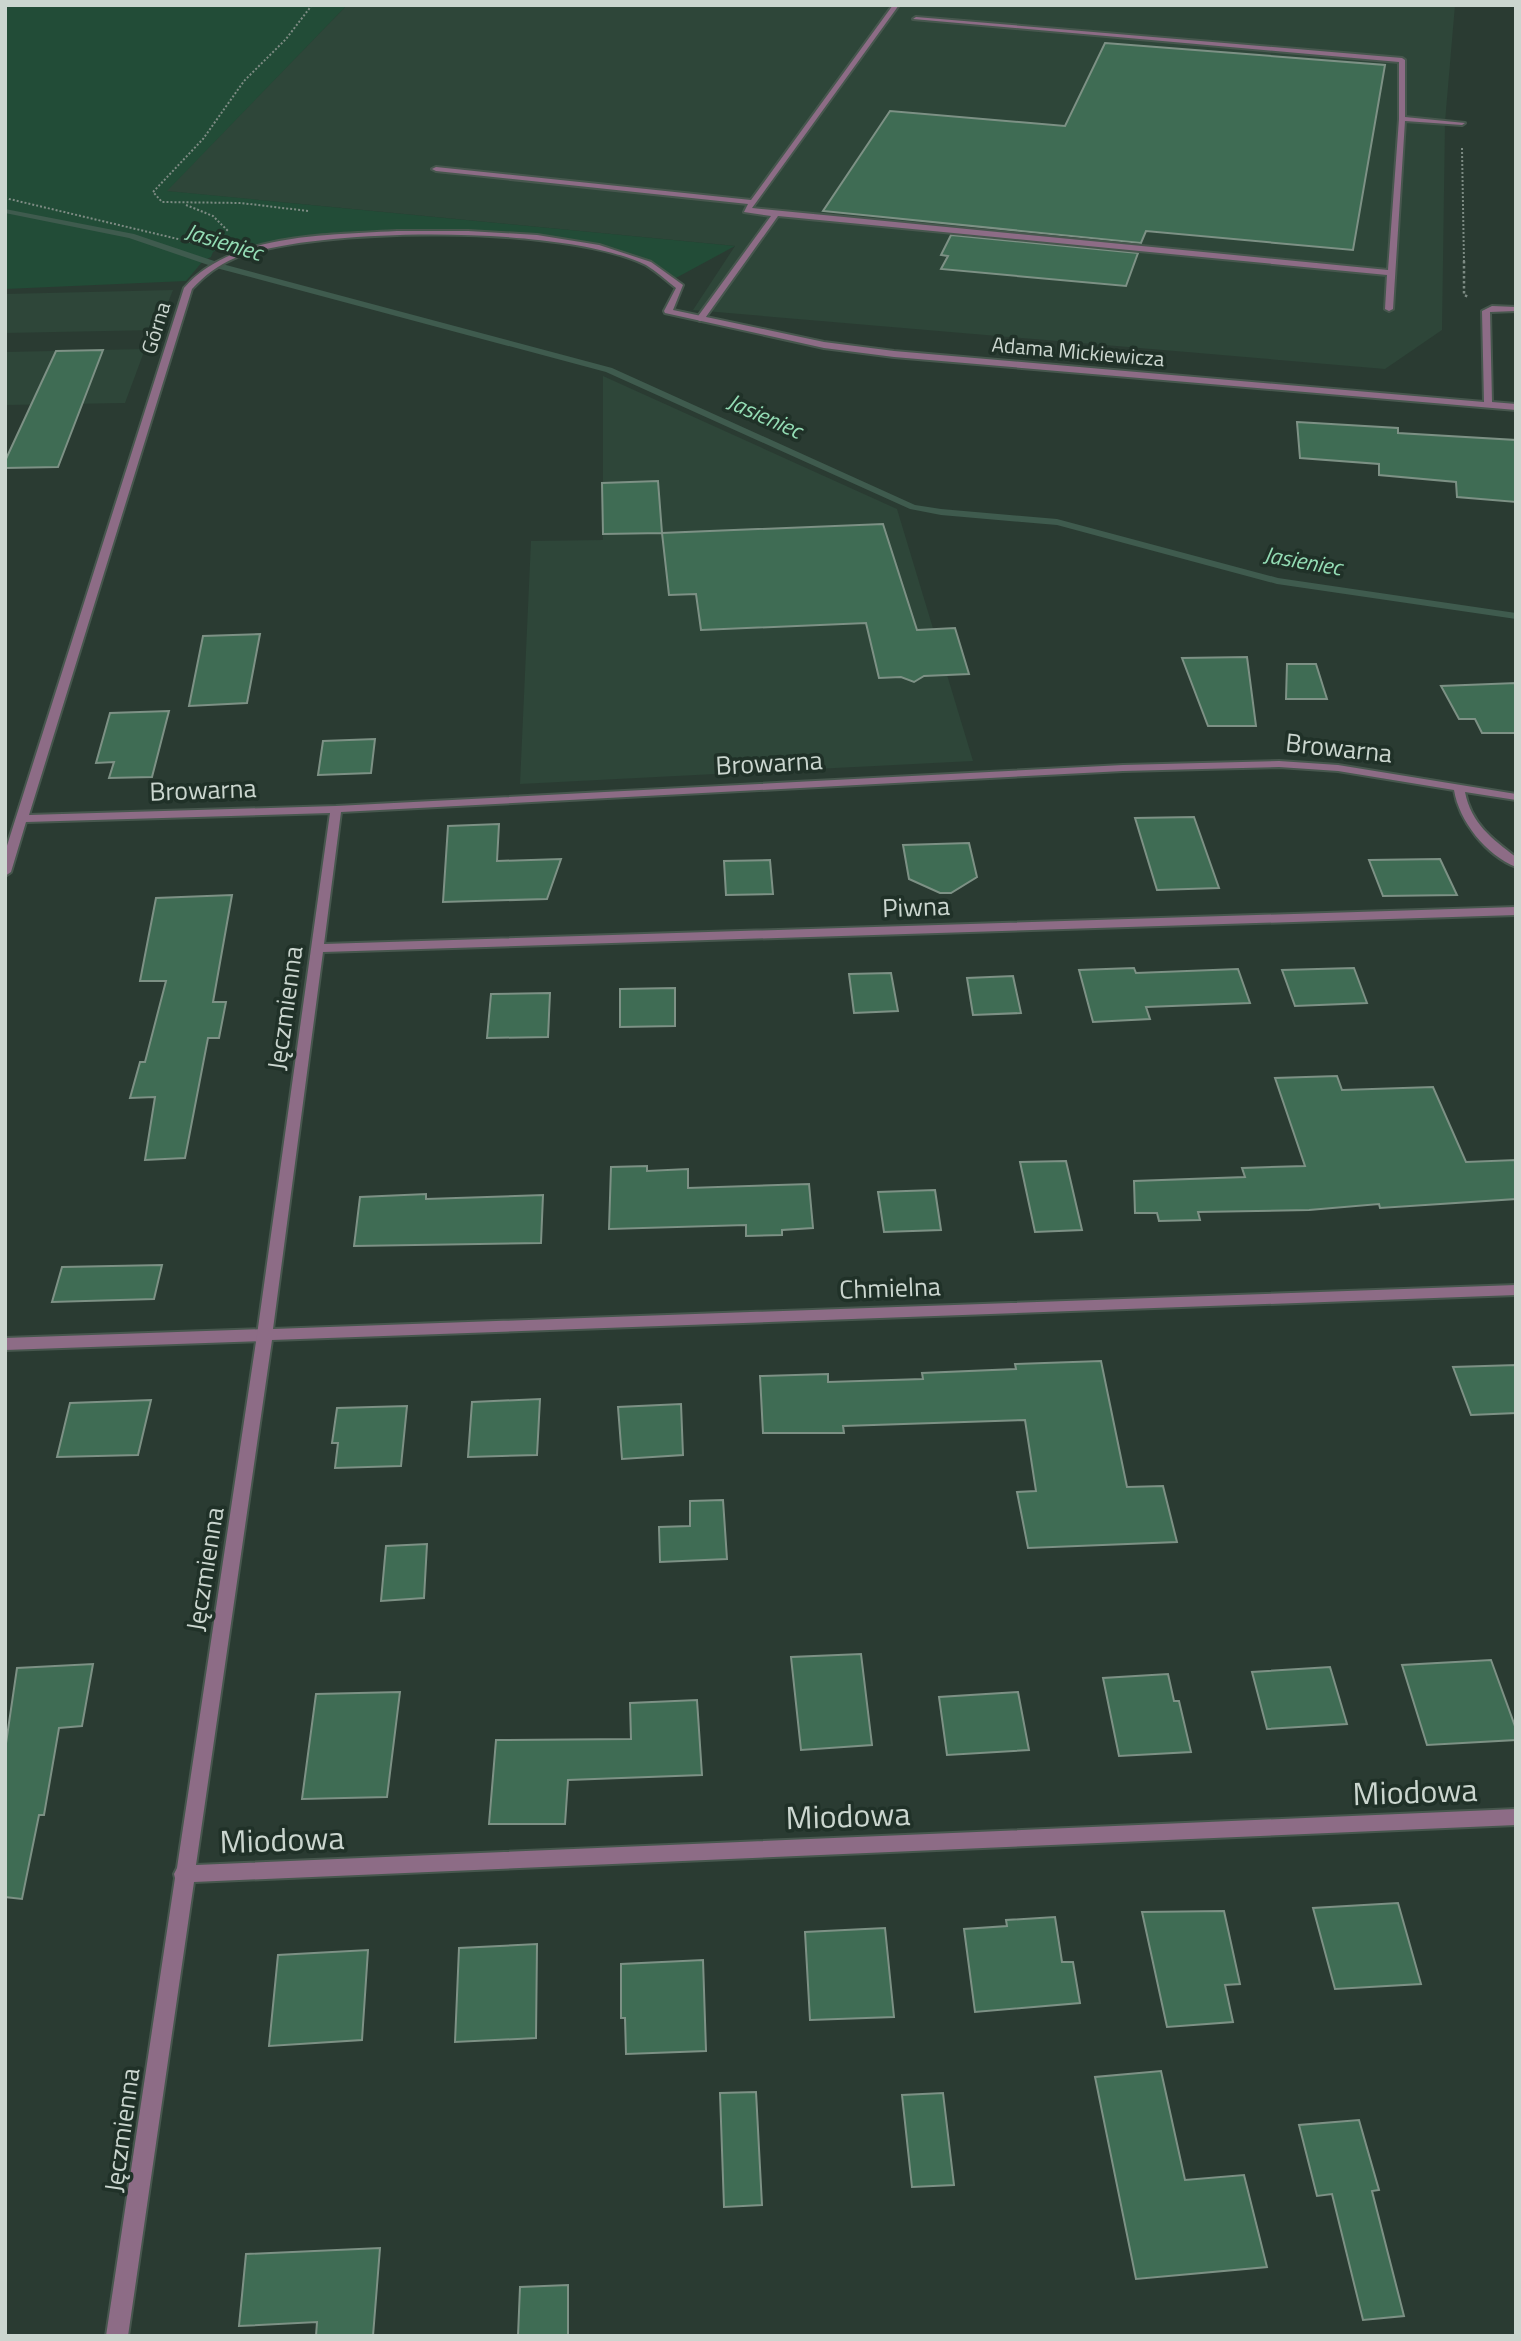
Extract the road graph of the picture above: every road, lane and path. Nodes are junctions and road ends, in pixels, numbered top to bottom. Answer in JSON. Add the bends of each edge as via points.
{"nodes":[{"id":1,"x":312,"y":5,"type":"edge"},
{"id":2,"x":896,"y":5,"type":"edge"},
{"id":3,"x":916,"y":19,"type":"dead end"},
{"id":4,"x":1402,"y":119,"type":"junction"},
{"id":5,"x":1462,"y":123,"type":"joint"},
{"id":6,"x":436,"y":169,"type":"dead end"},
{"id":7,"x":5,"y":198,"type":"edge"},
{"id":8,"x":753,"y":202,"type":"junction"},
{"id":9,"x":185,"y":204,"type":"junction"},
{"id":10,"x":320,"y":213,"type":"dead end"},
{"id":11,"x":776,"y":214,"type":"junction"},
{"id":12,"x":238,"y":254,"type":"junction"},
{"id":13,"x":1393,"y":273,"type":"junction"},
{"id":14,"x":680,"y":287,"type":"joint"},
{"id":15,"x":1492,"y":308,"type":"junction"},
{"id":16,"x":1389,"y":309,"type":"dead end"},
{"id":17,"x":1516,"y":309,"type":"edge"},
{"id":18,"x":699,"y":319,"type":"junction"},
{"id":19,"x":1488,"y":404,"type":"junction"},
{"id":20,"x":1516,"y":407,"type":"edge"},
{"id":21,"x":1460,"y":789,"type":"junction"},
{"id":22,"x":1516,"y":797,"type":"edge"},
{"id":23,"x":336,"y":809,"type":"junction"},
{"id":24,"x":23,"y":818,"type":"junction"},
{"id":25,"x":1516,"y":863,"type":"edge"},
{"id":26,"x":5,"y":872,"type":"edge"},
{"id":27,"x":1516,"y":911,"type":"edge"},
{"id":28,"x":318,"y":948,"type":"junction"},
{"id":29,"x":1516,"y":1290,"type":"edge"},
{"id":30,"x":265,"y":1335,"type":"junction"},
{"id":31,"x":5,"y":1344,"type":"edge"},
{"id":32,"x":1516,"y":1817,"type":"edge"},
{"id":33,"x":183,"y":1874,"type":"junction"},
{"id":34,"x":117,"y":2336,"type":"edge"}],
"edges":[{"from":1,"to":9,"type":"path","via":[[244,81],[203,139],[153,192],[162,202]]},
{"from":2,"to":8,"type":"street"},
{"from":3,"to":4,"type":"street","via":[[1402,61]]},
{"from":4,"to":5,"type":"street"},
{"from":4,"to":13,"type":"street"},
{"from":5,"to":15,"type":"path","via":[[1464,295]]},
{"from":6,"to":8,"type":"street"},
{"from":7,"to":12,"type":"path"},
{"from":8,"to":11,"type":"street","via":[[747,210]]},
{"from":9,"to":10,"type":"path","via":[[241,203]]},
{"from":9,"to":12,"type":"path","via":[[214,216]]},
{"from":11,"to":13,"type":"street"},
{"from":11,"to":18,"type":"street"},
{"from":12,"to":14,"type":"street","name":"Górna","via":[[272,244],[334,236],[416,232],[577,241],[648,262]]},
{"from":12,"to":24,"type":"street","name":"Górna","via":[[207,269],[188,288]]},
{"from":13,"to":16,"type":"street"},
{"from":14,"to":18,"type":"street","name":"Adama Mickiewicza","via":[[668,311]]},
{"from":15,"to":17,"type":"street"},
{"from":15,"to":19,"type":"street","via":[[1486,311]]},
{"from":18,"to":19,"type":"street","name":"Adama Mickiewicza","via":[[824,345],[894,354]]},
{"from":19,"to":20,"type":"street","name":"Adama Mickiewicza"},
{"from":21,"to":22,"type":"street","name":"Browarna"},
{"from":21,"to":23,"type":"street","name":"Browarna","via":[[1338,768],[1279,764]]},
{"from":21,"to":25,"type":"street","via":[[1462,810],[1478,834]]},
{"from":23,"to":24,"type":"street","name":"Browarna"},
{"from":23,"to":28,"type":"street","name":"Jęczmienna"},
{"from":24,"to":26,"type":"street","name":"Górna"},
{"from":27,"to":28,"type":"street","name":"Piwna"},
{"from":28,"to":30,"type":"street","name":"Jęczmienna"},
{"from":29,"to":30,"type":"street","name":"Chmielna"},
{"from":30,"to":31,"type":"street","name":"Chmielna"},
{"from":30,"to":33,"type":"street","name":"Jęczmienna"},
{"from":32,"to":33,"type":"street","name":"Miodowa"},
{"from":33,"to":34,"type":"street","name":"Jęczmienna"}]}
